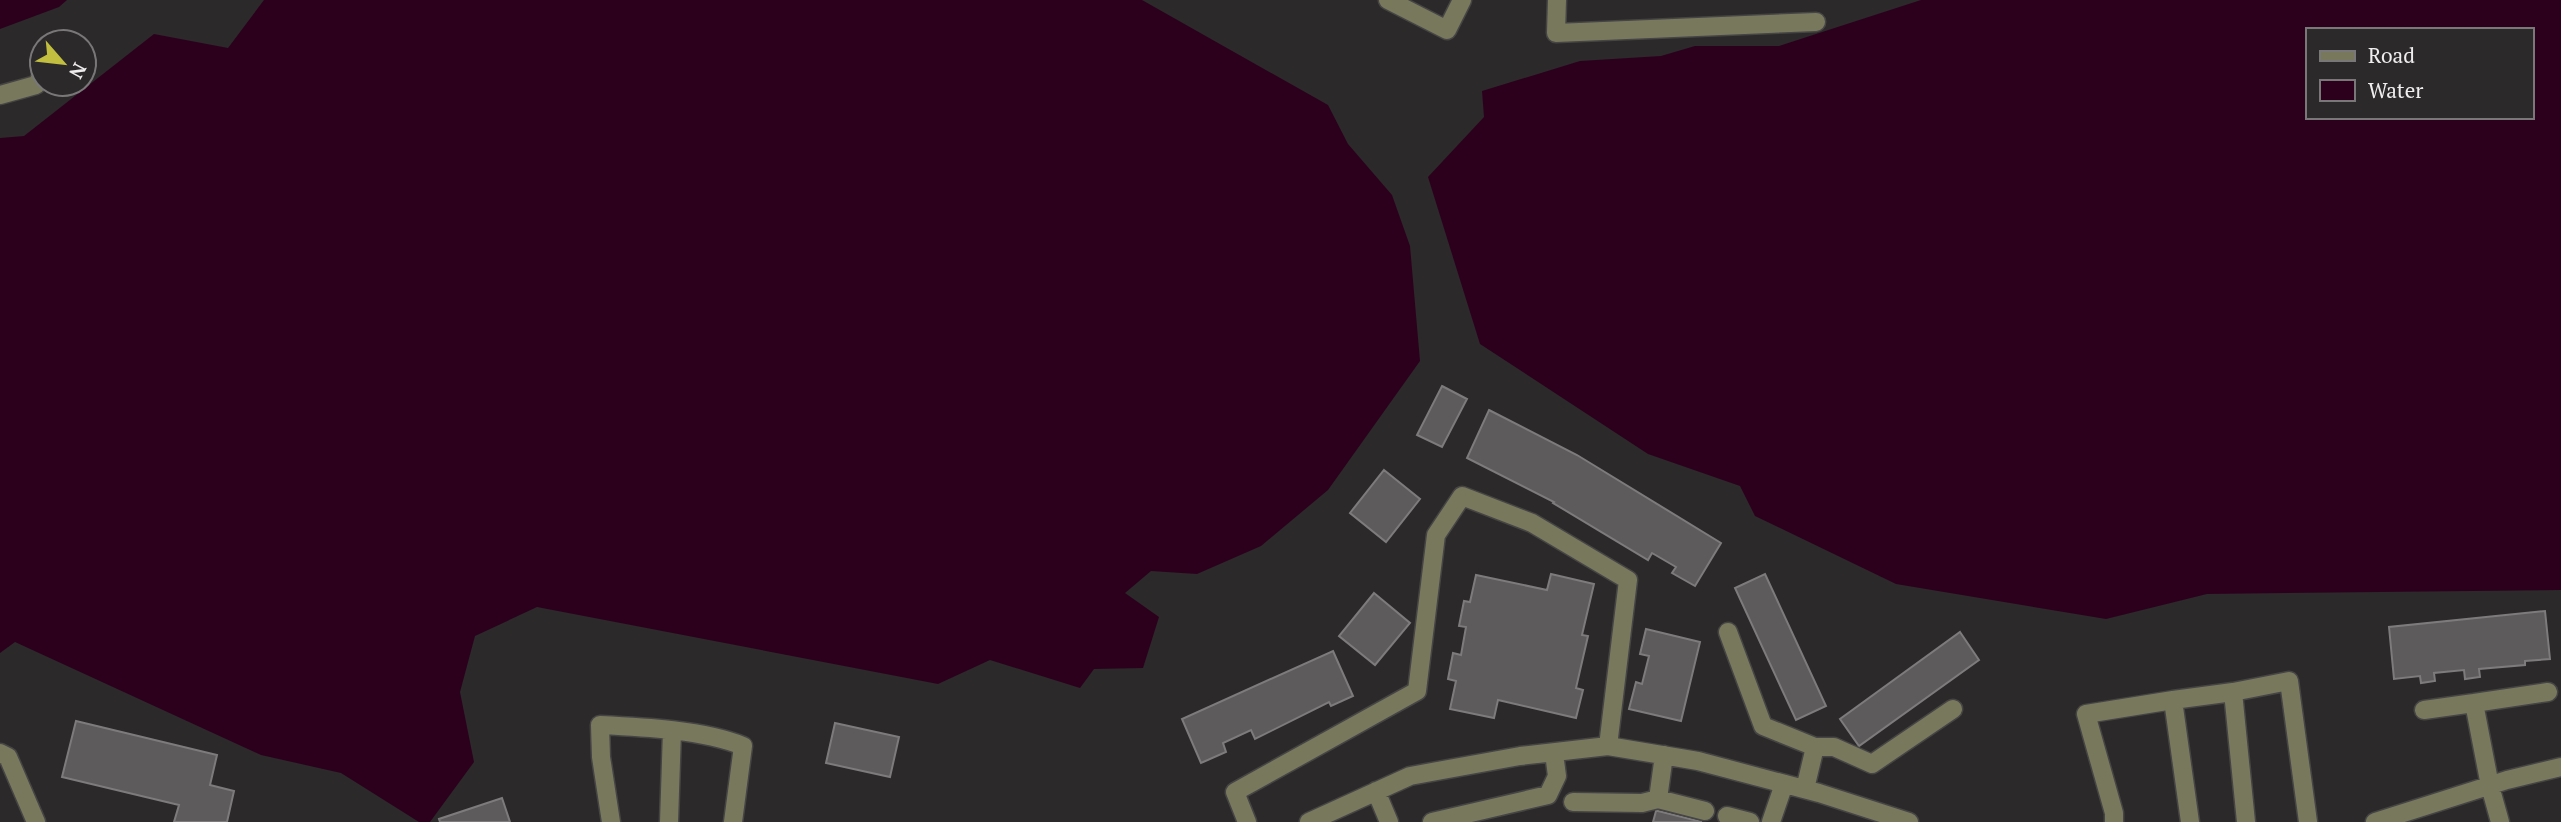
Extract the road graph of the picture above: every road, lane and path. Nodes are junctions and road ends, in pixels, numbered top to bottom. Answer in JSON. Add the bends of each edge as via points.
{"nodes":[{"id":1,"x":1388,"y":0,"type":"edge"},
{"id":2,"x":1462,"y":0,"type":"edge"},
{"id":3,"x":1557,"y":0,"type":"edge"},
{"id":4,"x":1816,"y":22,"type":"dead end"},
{"id":5,"x":28,"y":87,"type":"edge"},
{"id":6,"x":0,"y":95,"type":"edge"},
{"id":7,"x":1728,"y":632,"type":"dead end"},
{"id":8,"x":2233,"y":692,"type":"junction"},
{"id":9,"x":2547,"y":692,"type":"dead end"},
{"id":10,"x":2173,"y":700,"type":"junction"},
{"id":11,"x":2474,"y":703,"type":"junction"},
{"id":12,"x":1953,"y":709,"type":"dead end"},
{"id":13,"x":2424,"y":710,"type":"dead end"},
{"id":14,"x":672,"y":731,"type":"junction"},
{"id":15,"x":1608,"y":746,"type":"junction"},
{"id":16,"x":1815,"y":747,"type":"junction"},
{"id":17,"x":0,"y":752,"type":"edge"},
{"id":18,"x":1554,"y":753,"type":"junction"},
{"id":19,"x":1664,"y":755,"type":"junction"},
{"id":20,"x":2561,"y":767,"type":"edge"},
{"id":21,"x":1784,"y":784,"type":"junction"},
{"id":22,"x":2490,"y":786,"type":"junction"},
{"id":23,"x":1805,"y":789,"type":"junction"},
{"id":24,"x":1376,"y":791,"type":"junction"},
{"id":25,"x":1658,"y":799,"type":"junction"},
{"id":26,"x":1573,"y":802,"type":"dead end"},
{"id":27,"x":1705,"y":811,"type":"dead end"},
{"id":28,"x":1727,"y":817,"type":"dead end"},
{"id":29,"x":1898,"y":820,"type":"edge"},
{"id":30,"x":36,"y":822,"type":"edge"},
{"id":31,"x":611,"y":822,"type":"edge"},
{"id":32,"x":669,"y":822,"type":"edge"},
{"id":33,"x":733,"y":822,"type":"edge"},
{"id":34,"x":1247,"y":822,"type":"edge"},
{"id":35,"x":1309,"y":822,"type":"edge"},
{"id":36,"x":1389,"y":822,"type":"edge"},
{"id":37,"x":1433,"y":822,"type":"edge"},
{"id":38,"x":1750,"y":822,"type":"edge"},
{"id":39,"x":1771,"y":822,"type":"edge"},
{"id":40,"x":2115,"y":822,"type":"edge"},
{"id":41,"x":2190,"y":822,"type":"edge"},
{"id":42,"x":2246,"y":822,"type":"edge"},
{"id":43,"x":2308,"y":822,"type":"edge"},
{"id":44,"x":2375,"y":822,"type":"edge"},
{"id":45,"x":2500,"y":822,"type":"edge"}],
"edges":[{"from":1,"to":2,"type":"street","via":[[1447,30]]},
{"from":3,"to":4,"type":"street","via":[[1556,33]]},
{"from":5,"to":6,"type":"street"},
{"from":7,"to":16,"type":"street","via":[[1763,726]]},
{"from":8,"to":10,"type":"street"},
{"from":8,"to":42,"type":"street"},
{"from":8,"to":43,"type":"street","via":[[2289,681]]},
{"from":9,"to":11,"type":"street"},
{"from":10,"to":40,"type":"street","via":[[2085,713]]},
{"from":10,"to":41,"type":"street"},
{"from":11,"to":13,"type":"street"},
{"from":11,"to":22,"type":"street"},
{"from":12,"to":16,"type":"street","via":[[1872,764],[1834,747]]},
{"from":14,"to":31,"type":"street","via":[[600,725]]},
{"from":14,"to":32,"type":"street"},
{"from":14,"to":33,"type":"street","via":[[728,739],[743,746]]},
{"from":15,"to":18,"type":"street"},
{"from":15,"to":19,"type":"street"},
{"from":15,"to":34,"type":"street","via":[[1628,580],[1532,523],[1462,496],[1436,535],[1417,691],[1236,792]]},
{"from":16,"to":23,"type":"street"},
{"from":17,"to":30,"type":"street","via":[[8,757]]},
{"from":18,"to":24,"type":"street","via":[[1410,776]]},
{"from":18,"to":37,"type":"street","via":[[1557,776],[1548,795]]},
{"from":19,"to":21,"type":"street"},
{"from":19,"to":25,"type":"street"},
{"from":20,"to":22,"type":"street"},
{"from":21,"to":23,"type":"street"},
{"from":21,"to":39,"type":"street"},
{"from":22,"to":44,"type":"street"},
{"from":22,"to":45,"type":"street"},
{"from":23,"to":29,"type":"street"},
{"from":24,"to":35,"type":"street"},
{"from":24,"to":36,"type":"street"},
{"from":25,"to":26,"type":"street"},
{"from":25,"to":27,"type":"street"},
{"from":28,"to":38,"type":"street"}]}
